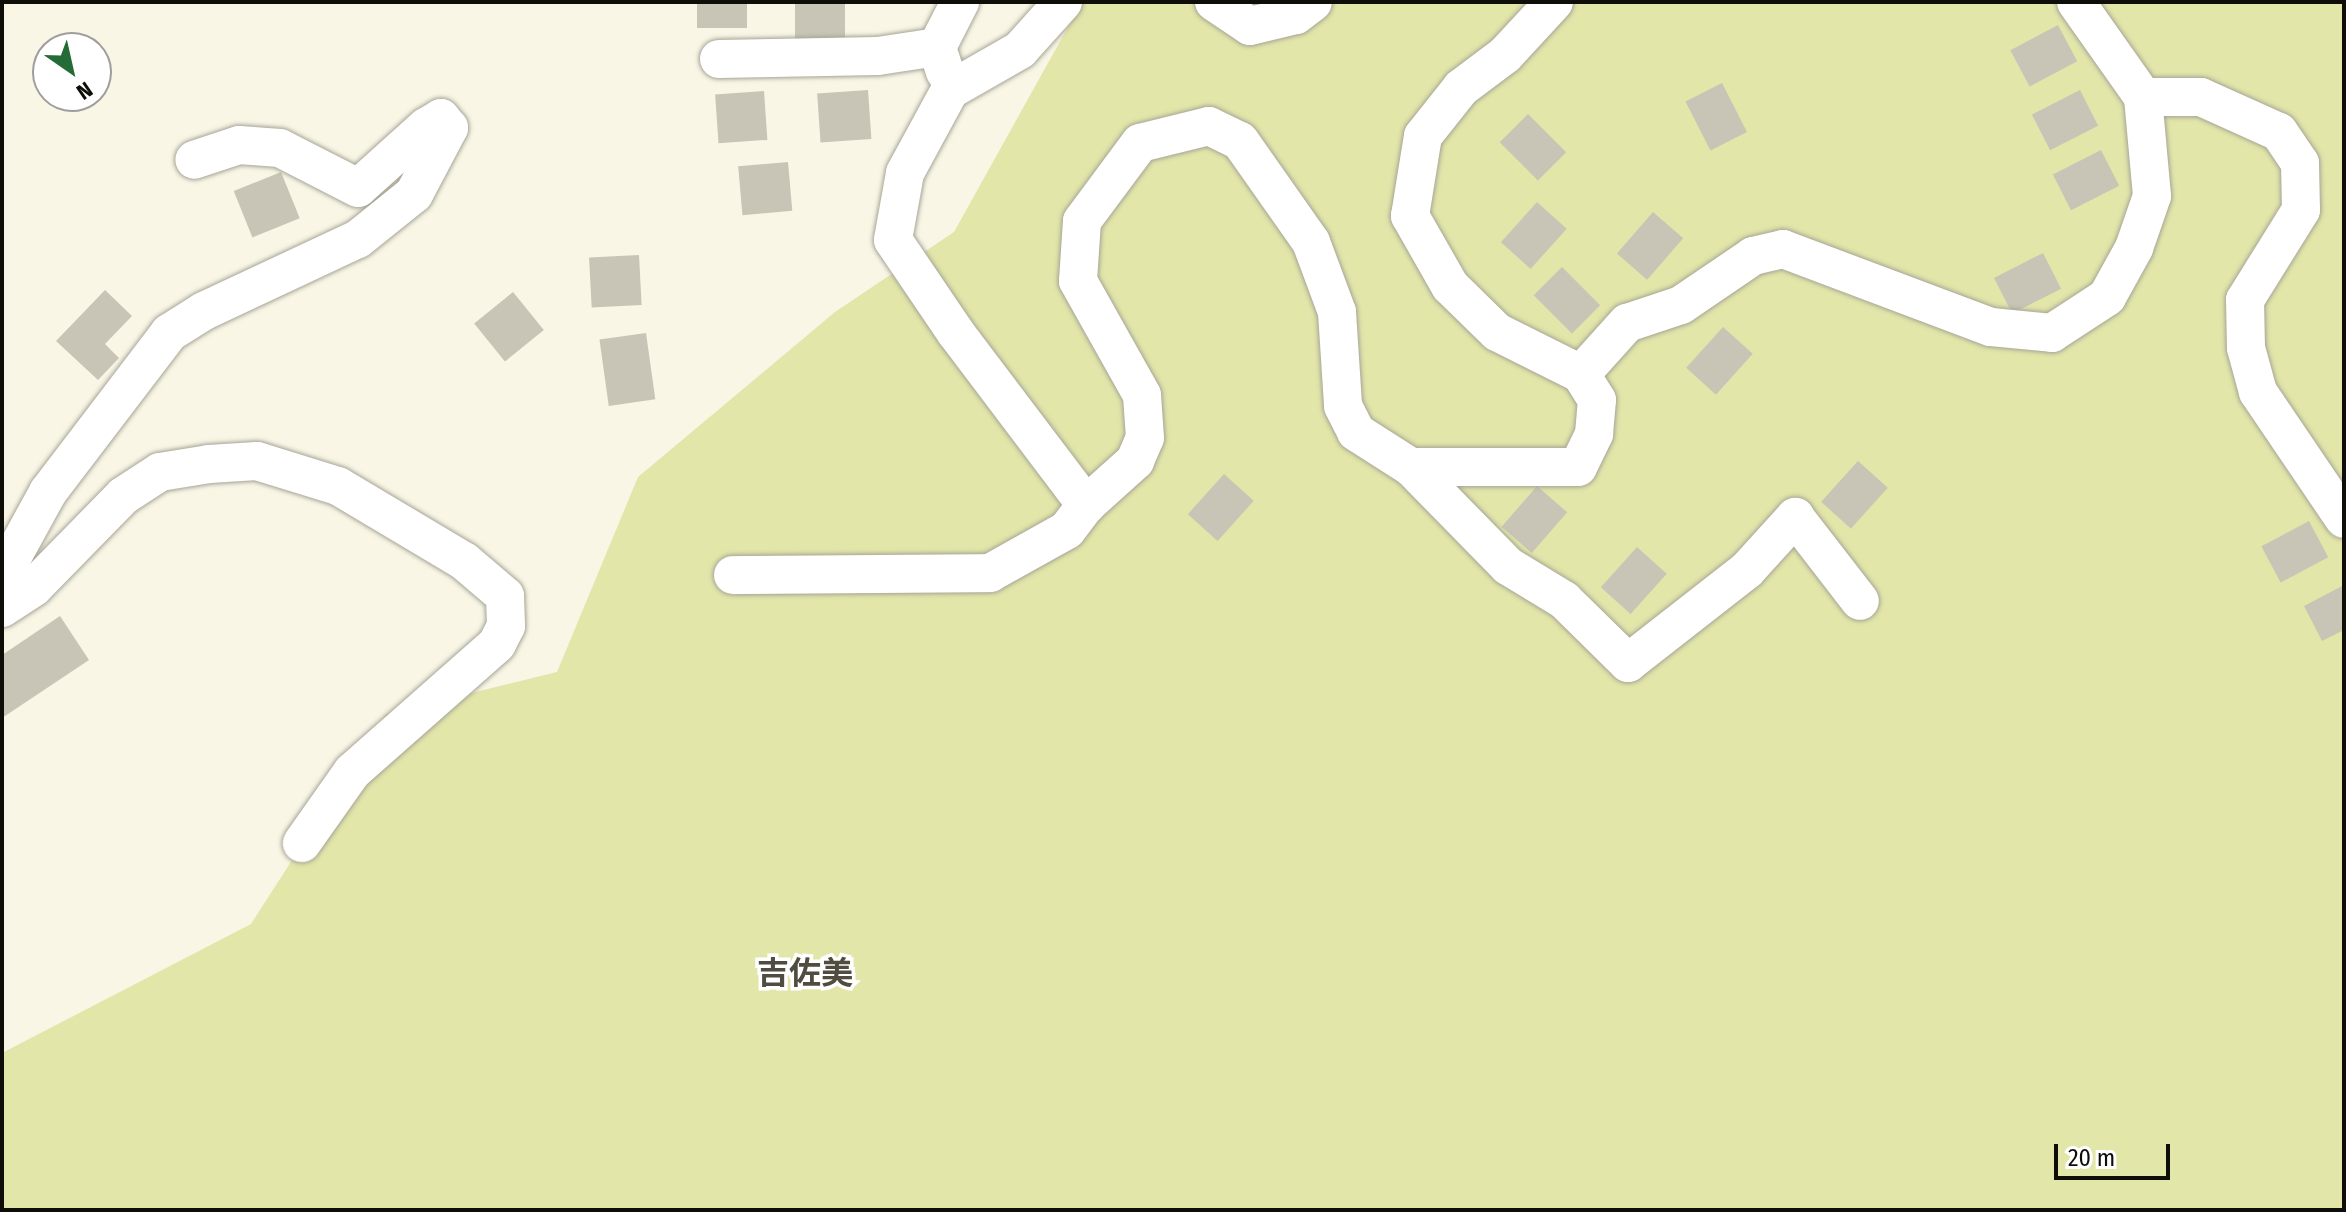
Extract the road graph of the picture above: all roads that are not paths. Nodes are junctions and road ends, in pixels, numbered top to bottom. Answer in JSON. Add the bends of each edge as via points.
{"nodes":[{"id":1,"x":960,"y":2,"type":"edge"},
{"id":2,"x":1063,"y":2,"type":"edge"},
{"id":3,"x":1214,"y":2,"type":"edge"},
{"id":4,"x":1313,"y":2,"type":"edge"},
{"id":5,"x":1554,"y":2,"type":"edge"},
{"id":6,"x":2076,"y":2,"type":"edge"},
{"id":7,"x":937,"y":47,"type":"junction"},
{"id":8,"x":719,"y":59,"type":"dead end"},
{"id":9,"x":950,"y":90,"type":"junction"},
{"id":10,"x":2143,"y":97,"type":"junction"},
{"id":11,"x":194,"y":160,"type":"dead end"},
{"id":12,"x":1581,"y":374,"type":"junction"},
{"id":13,"x":1411,"y":467,"type":"junction"},
{"id":14,"x":1086,"y":505,"type":"junction"},
{"id":15,"x":2344,"y":519,"type":"edge"},
{"id":16,"x":733,"y":575,"type":"dead end"},
{"id":17,"x":2,"y":576,"type":"edge"},
{"id":18,"x":1860,"y":601,"type":"dead end"},
{"id":19,"x":2,"y":608,"type":"edge"},
{"id":20,"x":302,"y":843,"type":"dead end"}],
"edges":[{"from":1,"to":7,"type":"street"},
{"from":2,"to":9,"type":"street","via":[[1020,50]]},
{"from":3,"to":4,"type":"street","via":[[1250,26],[1296,15]]},
{"from":5,"to":12,"type":"street","via":[[1505,55],[1461,88],[1423,136],[1410,216],[1450,286],[1497,332]]},
{"from":6,"to":10,"type":"street"},
{"from":7,"to":8,"type":"street","via":[[878,56]]},
{"from":7,"to":9,"type":"street"},
{"from":9,"to":14,"type":"street","via":[[905,173],[893,240]]},
{"from":10,"to":12,"type":"street","via":[[2152,196],[2134,248],[2107,297],[2052,333],[1991,327],[1783,249],[1753,256],[1681,305],[1627,323]]},
{"from":10,"to":15,"type":"street","via":[[2201,97],[2279,132],[2300,163],[2301,210],[2245,300],[2246,348],[2258,392]]},
{"from":11,"to":17,"type":"street","via":[[239,145],[280,148],[358,188],[426,127],[441,118],[449,128],[414,194],[358,239],[204,311],[169,333],[48,492]]},
{"from":12,"to":13,"type":"street","via":[[1597,400],[1594,434],[1578,467]]},
{"from":13,"to":14,"type":"street","via":[[1356,432],[1343,406],[1337,312],[1311,242],[1240,141],[1209,126],[1140,143],[1082,221],[1078,281],[1142,395],[1145,438],[1135,461]]},
{"from":13,"to":18,"type":"street","via":[[1508,566],[1564,600],[1628,663],[1747,570],[1795,517]]},
{"from":14,"to":16,"type":"street","via":[[1067,530],[990,573]]},
{"from":19,"to":20,"type":"street","via":[[34,587],[123,496],[160,472],[209,464],[257,461],[338,486],[464,561],[505,596],[506,626],[497,644],[352,772]]}]}
